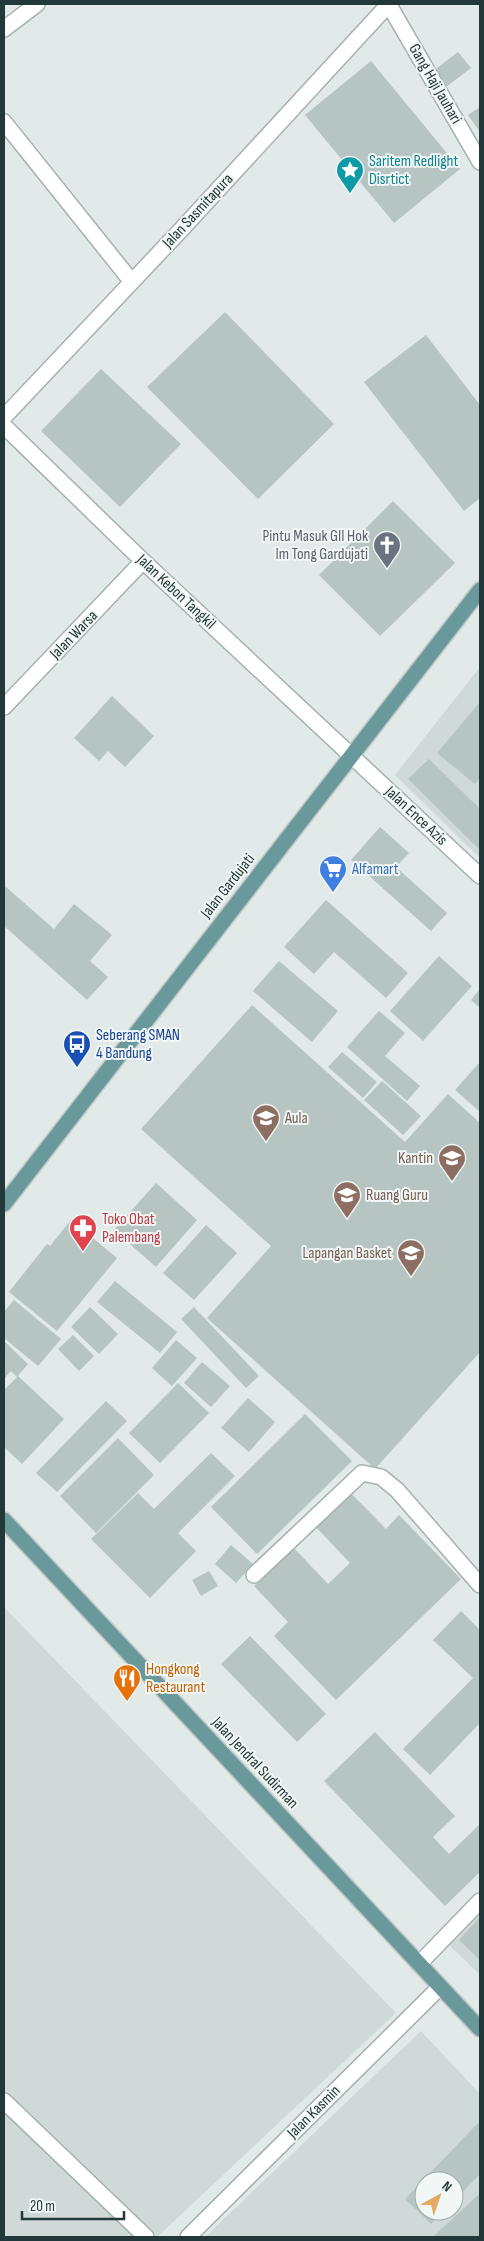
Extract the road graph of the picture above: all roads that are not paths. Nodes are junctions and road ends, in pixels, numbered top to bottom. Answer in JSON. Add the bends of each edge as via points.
{"nodes":[{"id":1,"x":36,"y":4,"type":"edge"},
{"id":2,"x":389,"y":4,"type":"edge"},
{"id":3,"x":4,"y":29,"type":"edge"},
{"id":4,"x":4,"y":122,"type":"edge"},
{"id":5,"x":480,"y":162,"type":"edge"},
{"id":6,"x":132,"y":282,"type":"junction"},
{"id":7,"x":4,"y":417,"type":"edge"},
{"id":8,"x":4,"y":426,"type":"edge"},
{"id":9,"x":143,"y":561,"type":"junction"},
{"id":10,"x":480,"y":590,"type":"edge"},
{"id":11,"x":4,"y":707,"type":"edge"},
{"id":12,"x":352,"y":756,"type":"junction"},
{"id":13,"x":480,"y":876,"type":"edge"},
{"id":14,"x":4,"y":1204,"type":"edge"},
{"id":15,"x":4,"y":1520,"type":"edge"},
{"id":16,"x":254,"y":1575,"type":"dead end"},
{"id":17,"x":480,"y":1585,"type":"edge"},
{"id":18,"x":480,"y":1901,"type":"edge"},
{"id":19,"x":420,"y":1964,"type":"junction"},
{"id":20,"x":440,"y":1987,"type":"junction"},
{"id":21,"x":480,"y":2029,"type":"edge"},
{"id":22,"x":4,"y":2101,"type":"edge"},
{"id":23,"x":146,"y":2237,"type":"edge"},
{"id":24,"x":188,"y":2237,"type":"edge"}],
"edges":[{"from":1,"to":3,"type":"street"},
{"from":2,"to":5,"type":"street","name":"Gang Haji Jauhari"},
{"from":2,"to":6,"type":"street","name":"Jalan Sasmitapura"},
{"from":4,"to":6,"type":"street"},
{"from":6,"to":7,"type":"street","name":"Jalan Sasmitapura"},
{"from":8,"to":9,"type":"street","name":"Jalan Kebon Tangkil"},
{"from":9,"to":11,"type":"street","name":"Jalan Warsa"},
{"from":9,"to":12,"type":"street","name":"Jalan Kebon Tangkil"},
{"from":10,"to":12,"type":"main road","name":"Jalan Gardujati"},
{"from":12,"to":13,"type":"street","name":"Jalan Ence Azis"},
{"from":12,"to":14,"type":"main road","name":"Jalan Gardujati"},
{"from":15,"to":19,"type":"main road","name":"Jalan Jendral Sudirman"},
{"from":16,"to":17,"type":"street","via":[[362,1473],[382,1477],[397,1490]]},
{"from":18,"to":19,"type":"street"},
{"from":19,"to":20,"type":"main road","name":"Jalan Jendral Sudirman"},
{"from":20,"to":21,"type":"main road","name":"Jalan Jendral Sudirman"},
{"from":20,"to":24,"type":"street","name":"Jalan Kasmin"},
{"from":22,"to":23,"type":"street"}]}
